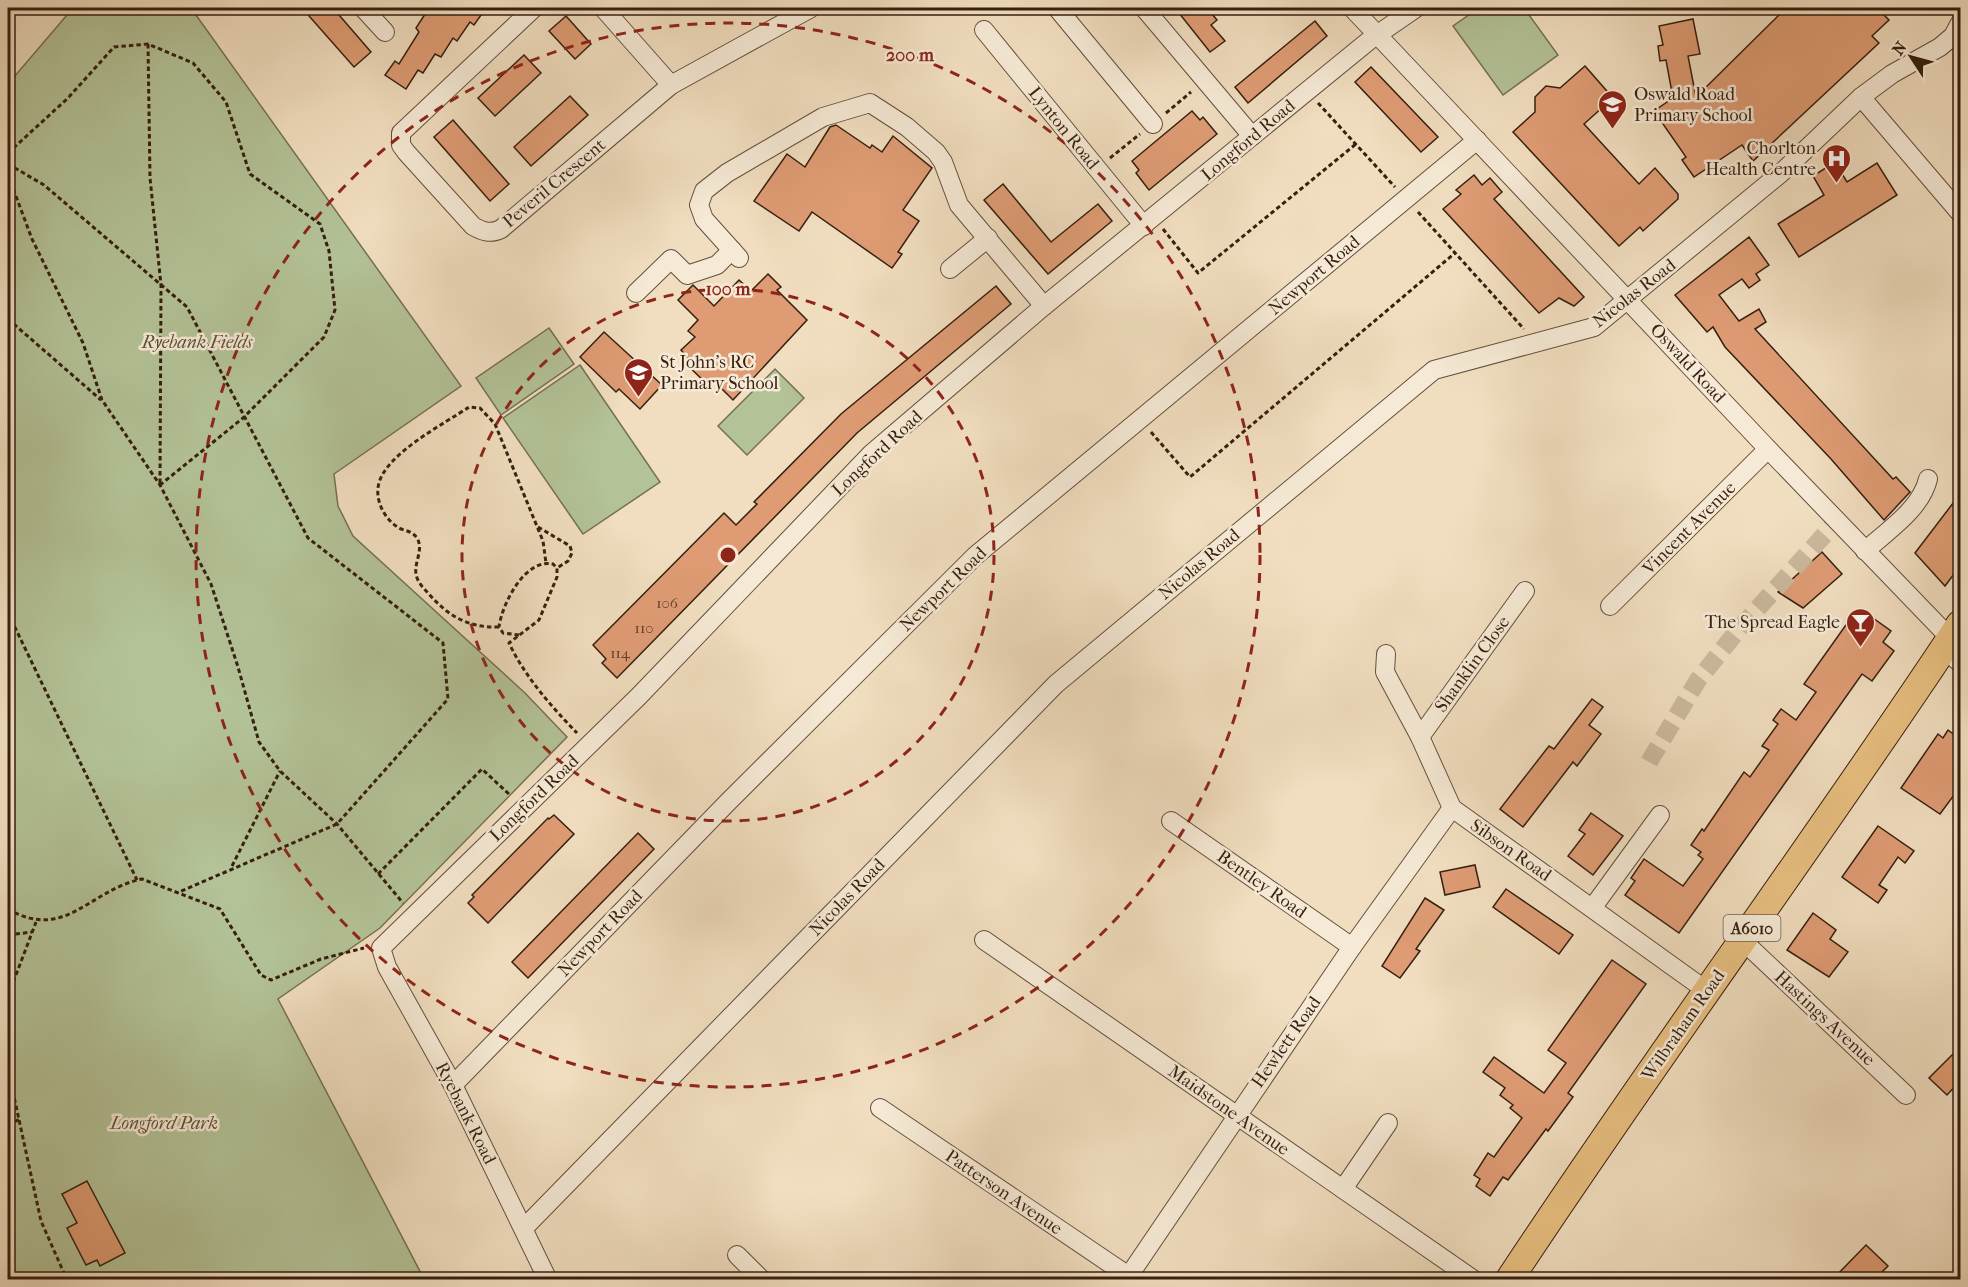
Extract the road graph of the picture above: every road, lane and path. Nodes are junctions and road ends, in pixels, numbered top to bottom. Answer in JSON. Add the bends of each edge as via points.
{"nodes":[{"id":1,"x":363,"y":8,"type":"edge"},
{"id":2,"x":534,"y":8,"type":"edge"},
{"id":3,"x":603,"y":8,"type":"edge"},
{"id":4,"x":811,"y":8,"type":"edge"},
{"id":5,"x":1057,"y":8,"type":"edge"},
{"id":6,"x":1144,"y":8,"type":"edge"},
{"id":7,"x":1352,"y":8,"type":"edge"},
{"id":8,"x":1416,"y":8,"type":"edge"},
{"id":9,"x":1960,"y":23,"type":"edge"},
{"id":10,"x":984,"y":30,"type":"dead end"},
{"id":11,"x":385,"y":32,"type":"dead end"},
{"id":12,"x":1377,"y":34,"type":"junction"},
{"id":13,"x":148,"y":44,"type":"junction"},
{"id":14,"x":671,"y":86,"type":"junction"},
{"id":15,"x":1861,"y":97,"type":"junction"},
{"id":16,"x":1321,"y":105,"type":"dead end"},
{"id":17,"x":1153,"y":124,"type":"dead end"},
{"id":18,"x":1252,"y":136,"type":"junction"},
{"id":19,"x":1477,"y":140,"type":"junction"},
{"id":20,"x":8,"y":144,"type":"edge"},
{"id":21,"x":1356,"y":144,"type":"junction"},
{"id":22,"x":14,"y":145,"type":"junction"},
{"id":23,"x":8,"y":153,"type":"edge"},
{"id":24,"x":8,"y":164,"type":"edge"},
{"id":25,"x":8,"y":175,"type":"edge"},
{"id":26,"x":1392,"y":184,"type":"dead end"},
{"id":27,"x":1418,"y":213,"type":"dead end"},
{"id":28,"x":1960,"y":213,"type":"edge"},
{"id":29,"x":1149,"y":222,"type":"junction"},
{"id":30,"x":988,"y":238,"type":"junction"},
{"id":31,"x":1455,"y":253,"type":"junction"},
{"id":32,"x":950,"y":269,"type":"dead end"},
{"id":33,"x":161,"y":285,"type":"junction"},
{"id":34,"x":636,"y":293,"type":"dead end"},
{"id":35,"x":1628,"y":299,"type":"junction"},
{"id":36,"x":1044,"y":306,"type":"junction"},
{"id":37,"x":8,"y":319,"type":"edge"},
{"id":38,"x":1519,"y":324,"type":"dead end"},
{"id":39,"x":102,"y":400,"type":"junction"},
{"id":40,"x":243,"y":418,"type":"junction"},
{"id":41,"x":1140,"y":418,"type":"junction"},
{"id":42,"x":1768,"y":449,"type":"junction"},
{"id":43,"x":1928,"y":479,"type":"dead end"},
{"id":44,"x":160,"y":485,"type":"junction"},
{"id":45,"x":538,"y":527,"type":"junction"},
{"id":46,"x":1865,"y":551,"type":"junction"},
{"id":47,"x":546,"y":563,"type":"junction"},
{"id":48,"x":557,"y":568,"type":"junction"},
{"id":49,"x":1525,"y":591,"type":"dead end"},
{"id":50,"x":1610,"y":606,"type":"dead end"},
{"id":51,"x":8,"y":613,"type":"edge"},
{"id":52,"x":499,"y":627,"type":"junction"},
{"id":53,"x":519,"y":635,"type":"junction"},
{"id":54,"x":1954,"y":643,"type":"edge"},
{"id":55,"x":1386,"y":654,"type":"dead end"},
{"id":56,"x":1420,"y":737,"type":"junction"},
{"id":57,"x":589,"y":745,"type":"junction"},
{"id":58,"x":280,"y":771,"type":"junction"},
{"id":59,"x":524,"y":808,"type":"junction"},
{"id":60,"x":1452,"y":808,"type":"junction"},
{"id":61,"x":1660,"y":815,"type":"dead end"},
{"id":62,"x":1172,"y":821,"type":"dead end"},
{"id":63,"x":337,"y":824,"type":"junction"},
{"id":64,"x":231,"y":867,"type":"junction"},
{"id":65,"x":378,"y":874,"type":"junction"},
{"id":66,"x":137,"y":880,"type":"junction"},
{"id":67,"x":179,"y":892,"type":"junction"},
{"id":68,"x":1593,"y":907,"type":"junction"},
{"id":69,"x":8,"y":909,"type":"edge"},
{"id":70,"x":415,"y":914,"type":"junction"},
{"id":71,"x":36,"y":922,"type":"junction"},
{"id":72,"x":32,"y":932,"type":"junction"},
{"id":73,"x":8,"y":935,"type":"edge"},
{"id":74,"x":984,"y":940,"type":"dead end"},
{"id":75,"x":1743,"y":941,"type":"junction"},
{"id":76,"x":1352,"y":946,"type":"junction"},
{"id":77,"x":381,"y":948,"type":"junction"},
{"id":78,"x":1707,"y":991,"type":"junction"},
{"id":79,"x":8,"y":996,"type":"edge"},
{"id":80,"x":8,"y":1069,"type":"edge"},
{"id":81,"x":453,"y":1085,"type":"junction"},
{"id":82,"x":1906,"y":1095,"type":"dead end"},
{"id":83,"x":880,"y":1108,"type":"dead end"},
{"id":84,"x":1236,"y":1115,"type":"junction"},
{"id":85,"x":20,"y":1119,"type":"junction"},
{"id":86,"x":1388,"y":1123,"type":"dead end"},
{"id":87,"x":8,"y":1125,"type":"edge"},
{"id":88,"x":1343,"y":1189,"type":"junction"},
{"id":89,"x":524,"y":1228,"type":"junction"},
{"id":90,"x":737,"y":1255,"type":"dead end"},
{"id":91,"x":1127,"y":1277,"type":"edge"},
{"id":92,"x":67,"y":1280,"type":"edge"},
{"id":93,"x":548,"y":1280,"type":"edge"},
{"id":94,"x":762,"y":1280,"type":"edge"},
{"id":95,"x":1474,"y":1280,"type":"edge"},
{"id":96,"x":1509,"y":1280,"type":"edge"}],
"edges":[{"from":1,"to":11,"type":"street"},
{"from":2,"to":14,"type":"street","name":"Peveril Crescent","via":[[401,133],[401,145],[406,152],[480,230],[501,229]]},
{"from":3,"to":14,"type":"street"},
{"from":4,"to":14,"type":"street"},
{"from":5,"to":17,"type":"street"},
{"from":6,"to":18,"type":"street"},
{"from":7,"to":12,"type":"street","name":"Oswald Road"},
{"from":8,"to":12,"type":"street","name":"Longford Road"},
{"from":9,"to":15,"type":"street","name":"Nicolas Road","via":[[1940,47]]},
{"from":10,"to":29,"type":"street","name":"Lynton Road"},
{"from":12,"to":18,"type":"street","name":"Longford Road"},
{"from":12,"to":19,"type":"street","name":"Oswald Road"},
{"from":13,"to":22,"type":"path","via":[[114,47],[68,98]]},
{"from":13,"to":33,"type":"path","via":[[150,178]]},
{"from":13,"to":40,"type":"path","via":[[193,63],[225,102],[250,174],[320,224],[329,250],[335,310],[324,337]]},
{"from":15,"to":28,"type":"street"},
{"from":15,"to":35,"type":"street","name":"Nicolas Road","via":[[1781,173]]},
{"from":16,"to":21,"type":"path"},
{"from":18,"to":29,"type":"street","name":"Longford Road"},
{"from":19,"to":35,"type":"street","name":"Oswald Road"},
{"from":19,"to":41,"type":"street","name":"Newport Road"},
{"from":20,"to":22,"type":"path"},
{"from":21,"to":26,"type":"path"},
{"from":21,"to":29,"type":"path","via":[[1198,273]]},
{"from":22,"to":23,"type":"path"},
{"from":24,"to":33,"type":"path","via":[[44,185]]},
{"from":25,"to":39,"type":"path","via":[[32,238],[83,343]]},
{"from":27,"to":31,"type":"path"},
{"from":29,"to":36,"type":"street","name":"Longford Road"},
{"from":30,"to":32,"type":"street"},
{"from":30,"to":34,"type":"street","via":[[955,198],[936,152],[908,127],[870,103],[823,117],[727,173],[704,191],[699,205],[704,219],[736,254],[687,275],[671,259]]},
{"from":30,"to":36,"type":"street"},
{"from":31,"to":38,"type":"path"},
{"from":31,"to":41,"type":"path","via":[[1190,477]]},
{"from":33,"to":40,"type":"path","via":[[187,307]]},
{"from":33,"to":44,"type":"path"},
{"from":35,"to":42,"type":"street","name":"Oswald Road"},
{"from":35,"to":89,"type":"street","name":"Nicolas Road","via":[[1593,327],[1434,370],[1056,684]]},
{"from":36,"to":57,"type":"street","name":"Longford Road","via":[[872,453]]},
{"from":37,"to":39,"type":"path"},
{"from":39,"to":44,"type":"path"},
{"from":40,"to":44,"type":"path"},
{"from":40,"to":63,"type":"path","via":[[308,538],[443,643],[448,699]]},
{"from":41,"to":81,"type":"street","name":"Newport Road","via":[[975,556],[728,802]]},
{"from":42,"to":46,"type":"street","name":"Oswald Road"},
{"from":42,"to":50,"type":"street","name":"Vincent Avenue"},
{"from":43,"to":46,"type":"street","via":[[1926,488],[1905,515]]},
{"from":44,"to":58,"type":"path","via":[[211,584],[259,742]]},
{"from":45,"to":47,"type":"path"},
{"from":45,"to":48,"type":"path","via":[[570,546],[572,554],[568,561]]},
{"from":45,"to":52,"type":"path","via":[[495,424],[474,406],[395,459],[378,484],[382,509],[395,525],[417,538],[420,546],[415,573],[423,588],[454,618],[478,626]]},
{"from":46,"to":54,"type":"street","name":"Oswald Road"},
{"from":47,"to":48,"type":"path"},
{"from":47,"to":52,"type":"path","via":[[538,564],[519,580]]},
{"from":48,"to":53,"type":"path","via":[[539,620]]},
{"from":49,"to":56,"type":"street","name":"Shanklin Close"},
{"from":51,"to":66,"type":"path"},
{"from":52,"to":53,"type":"path","via":[[503,633]]},
{"from":53,"to":57,"type":"path","via":[[509,643],[517,659]]},
{"from":54,"to":75,"type":"highway","name":"Wilbraham Road","number":"A6010"},
{"from":55,"to":56,"type":"street","name":"Sibson Road","via":[[1385,672]]},
{"from":56,"to":60,"type":"street","name":"Sibson Road"},
{"from":57,"to":59,"type":"street","name":"Longford Road"},
{"from":58,"to":63,"type":"path"},
{"from":58,"to":64,"type":"path"},
{"from":59,"to":65,"type":"path","via":[[482,769]]},
{"from":59,"to":70,"type":"street","name":"Longford Road"},
{"from":60,"to":68,"type":"street","name":"Sibson Road"},
{"from":60,"to":76,"type":"street","name":"Hewlett Road"},
{"from":61,"to":68,"type":"street"},
{"from":62,"to":76,"type":"street","name":"Bentley Road"},
{"from":63,"to":64,"type":"path"},
{"from":63,"to":65,"type":"path"},
{"from":64,"to":67,"type":"path"},
{"from":65,"to":70,"type":"path"},
{"from":66,"to":67,"type":"path"},
{"from":66,"to":71,"type":"path","via":[[56,919]]},
{"from":67,"to":77,"type":"path","via":[[220,909],[261,975],[271,980],[330,956],[359,948]]},
{"from":68,"to":78,"type":"street","name":"Sibson Road"},
{"from":69,"to":71,"type":"path"},
{"from":70,"to":77,"type":"street","name":"Longford Road"},
{"from":71,"to":72,"type":"path"},
{"from":72,"to":73,"type":"path"},
{"from":72,"to":79,"type":"path"},
{"from":74,"to":84,"type":"street","name":"Maidstone Avenue"},
{"from":75,"to":78,"type":"highway","name":"Wilbraham Road","number":"A6010"},
{"from":75,"to":82,"type":"street","name":"Hastings Avenue"},
{"from":76,"to":84,"type":"street","name":"Hewlett Road"},
{"from":77,"to":81,"type":"street","name":"Ryebank Road","via":[[387,966]]},
{"from":78,"to":96,"type":"highway","name":"Wilbraham Road","number":"A6010"},
{"from":80,"to":85,"type":"path"},
{"from":81,"to":89,"type":"street","name":"Ryebank Road"},
{"from":83,"to":91,"type":"street","name":"Patterson Avenue"},
{"from":84,"to":88,"type":"street","name":"Maidstone Avenue"},
{"from":84,"to":91,"type":"street","name":"Hewlett Road"},
{"from":85,"to":87,"type":"path"},
{"from":85,"to":92,"type":"path","via":[[41,1221]]},
{"from":86,"to":88,"type":"street"},
{"from":88,"to":95,"type":"street","name":"Maidstone Avenue"},
{"from":89,"to":93,"type":"street","name":"Ryebank Road"},
{"from":90,"to":94,"type":"street"}]}
